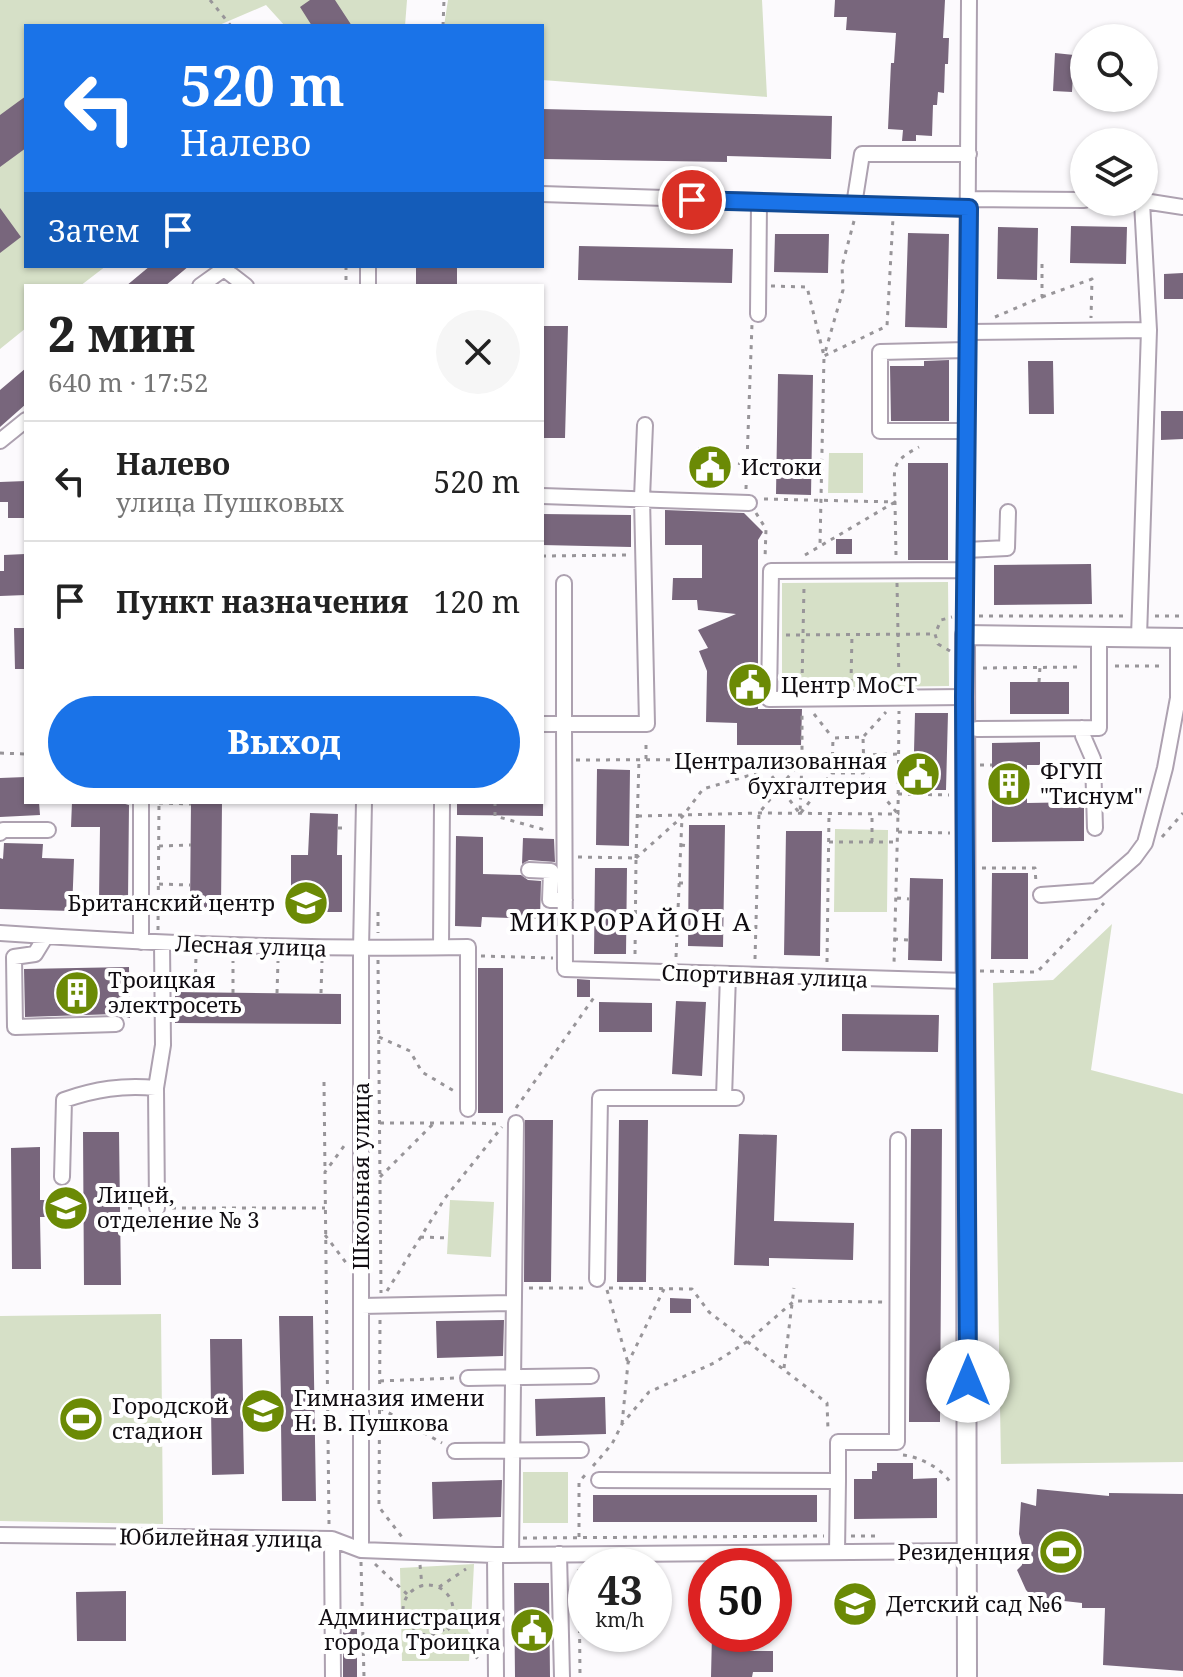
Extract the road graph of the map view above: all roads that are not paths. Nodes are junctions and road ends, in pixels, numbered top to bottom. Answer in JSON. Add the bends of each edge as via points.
{"nodes":[{"id":1,"x":969,"y":0,"type":"edge"},
{"id":2,"x":969,"y":154,"type":"junction"},
{"id":3,"x":544,"y":194,"type":"edge"},
{"id":4,"x":1070,"y":200,"type":"edge"},
{"id":5,"x":759,"y":203,"type":"junction"},
{"id":6,"x":969,"y":203,"type":"junction"},
{"id":7,"x":1158,"y":204,"type":"edge"},
{"id":8,"x":1183,"y":207,"type":"edge"},
{"id":9,"x":855,"y":208,"type":"junction"},
{"id":10,"x":1144,"y":216,"type":"edge"},
{"id":11,"x":225,"y":268,"type":"edge"},
{"id":12,"x":227,"y":268,"type":"edge"},
{"id":13,"x":203,"y":284,"type":"edge"},
{"id":14,"x":244,"y":284,"type":"edge"},
{"id":15,"x":755,"y":315,"type":"road end"},
{"id":16,"x":1149,"y":330,"type":"junction"},
{"id":17,"x":968,"y":332,"type":"junction"},
{"id":18,"x":967,"y":350,"type":"junction"},
{"id":19,"x":24,"y":422,"type":"edge"},
{"id":20,"x":645,"y":425,"type":"dead end"},
{"id":21,"x":967,"y":431,"type":"junction"},
{"id":22,"x":0,"y":441,"type":"edge"},
{"id":23,"x":544,"y":496,"type":"edge"},
{"id":24,"x":642,"y":498,"type":"junction"},
{"id":25,"x":747,"y":501,"type":"road end"},
{"id":26,"x":1008,"y":512,"type":"dead end"},
{"id":27,"x":966,"y":550,"type":"junction"},
{"id":28,"x":966,"y":570,"type":"junction"},
{"id":29,"x":564,"y":583,"type":"dead end"},
{"id":30,"x":965,"y":635,"type":"junction"},
{"id":31,"x":1099,"y":636,"type":"junction"},
{"id":32,"x":1139,"y":637,"type":"junction"},
{"id":33,"x":1180,"y":638,"type":"edge"},
{"id":34,"x":964,"y":697,"type":"junction"},
{"id":35,"x":634,"y":714,"type":"dead end"},
{"id":36,"x":544,"y":724,"type":"edge"},
{"id":37,"x":564,"y":724,"type":"junction"},
{"id":38,"x":647,"y":724,"type":"junction"},
{"id":39,"x":1082,"y":728,"type":"junction"},
{"id":40,"x":977,"y":729,"type":"dead end"},
{"id":41,"x":141,"y":804,"type":"edge"},
{"id":42,"x":364,"y":804,"type":"edge"},
{"id":43,"x":442,"y":804,"type":"edge"},
{"id":44,"x":1095,"y":828,"type":"dead end"},
{"id":45,"x":48,"y":830,"type":"dead end"},
{"id":46,"x":0,"y":833,"type":"edge"},
{"id":47,"x":529,"y":870,"type":"dead end"},
{"id":48,"x":1041,"y":895,"type":"road end"},
{"id":49,"x":565,"y":900,"type":"junction"},
{"id":50,"x":0,"y":933,"type":"edge"},
{"id":51,"x":46,"y":936,"type":"junction"},
{"id":52,"x":141,"y":942,"type":"junction"},
{"id":53,"x":161,"y":947,"type":"junction"},
{"id":54,"x":441,"y":947,"type":"junction"},
{"id":55,"x":361,"y":949,"type":"junction"},
{"id":56,"x":728,"y":975,"type":"junction"},
{"id":57,"x":973,"y":976,"type":"junction"},
{"id":58,"x":116,"y":1024,"type":"dead end"},
{"id":59,"x":156,"y":1088,"type":"junction"},
{"id":60,"x":468,"y":1109,"type":"dead end"},
{"id":61,"x":510,"y":1123,"type":"road end"},
{"id":62,"x":898,"y":1140,"type":"dead end"},
{"id":63,"x":62,"y":1177,"type":"dead end"},
{"id":64,"x":157,"y":1208,"type":"road end"},
{"id":65,"x":594,"y":1284,"type":"road end"},
{"id":66,"x":513,"y":1296,"type":"junction"},
{"id":67,"x":361,"y":1306,"type":"junction"},
{"id":68,"x":591,"y":1376,"type":"dead end"},
{"id":69,"x":513,"y":1377,"type":"junction"},
{"id":70,"x":468,"y":1378,"type":"road end"},
{"id":71,"x":581,"y":1450,"type":"road end"},
{"id":72,"x":455,"y":1451,"type":"road end"},
{"id":73,"x":512,"y":1451,"type":"junction"},
{"id":74,"x":596,"y":1474,"type":"road end"},
{"id":75,"x":838,"y":1481,"type":"junction"},
{"id":76,"x":330,"y":1533,"type":"junction"},
{"id":77,"x":0,"y":1535,"type":"edge"},
{"id":78,"x":361,"y":1550,"type":"junction"},
{"id":79,"x":969,"y":1551,"type":"junction"},
{"id":80,"x":837,"y":1552,"type":"junction"},
{"id":81,"x":559,"y":1554,"type":"junction"},
{"id":82,"x":503,"y":1555,"type":"junction"},
{"id":83,"x":490,"y":1672,"type":"edge"},
{"id":84,"x":333,"y":1677,"type":"edge"},
{"id":85,"x":562,"y":1677,"type":"edge"},
{"id":86,"x":967,"y":1677,"type":"edge"}],
"edges":[{"from":1,"to":2,"type":"street"},
{"from":2,"to":6,"type":"street"},
{"from":2,"to":9,"type":"street","via":[[862,154]]},
{"from":3,"to":5,"type":"street"},
{"from":4,"to":6,"type":"street"},
{"from":5,"to":9,"type":"street"},
{"from":5,"to":15,"type":"street"},
{"from":6,"to":9,"type":"street"},
{"from":6,"to":17,"type":"street"},
{"from":7,"to":8,"type":"street"},
{"from":10,"to":16,"type":"street"},
{"from":11,"to":13,"type":"street"},
{"from":12,"to":14,"type":"street"},
{"from":16,"to":17,"type":"street"},
{"from":16,"to":32,"type":"street"},
{"from":17,"to":18,"type":"street"},
{"from":18,"to":21,"type":"street"},
{"from":18,"to":21,"type":"street","via":[[880,352],[880,431]]},
{"from":19,"to":22,"type":"street"},
{"from":20,"to":24,"type":"street"},
{"from":21,"to":27,"type":"street"},
{"from":23,"to":24,"type":"street"},
{"from":24,"to":25,"type":"street"},
{"from":24,"to":38,"type":"street"},
{"from":26,"to":27,"type":"street","via":[[1007,548]]},
{"from":27,"to":28,"type":"street"},
{"from":28,"to":30,"type":"street"},
{"from":28,"to":34,"type":"street","via":[[771,571],[769,699],[802,693]]},
{"from":29,"to":37,"type":"street"},
{"from":30,"to":31,"type":"main road"},
{"from":30,"to":34,"type":"main road"},
{"from":31,"to":32,"type":"main road"},
{"from":31,"to":39,"type":"street","via":[[1099,728]]},
{"from":32,"to":33,"type":"main road"},
{"from":33,"to":48,"type":"street","via":[[1178,698],[1145,843],[1096,891]]},
{"from":34,"to":57,"type":"main road"},
{"from":35,"to":38,"type":"street"},
{"from":36,"to":37,"type":"street"},
{"from":37,"to":38,"type":"street"},
{"from":37,"to":49,"type":"street"},
{"from":39,"to":40,"type":"street"},
{"from":39,"to":44,"type":"street","via":[[1093,759]]},
{"from":41,"to":52,"type":"street"},
{"from":42,"to":55,"type":"street","name":"Школьная улица"},
{"from":43,"to":54,"type":"street"},
{"from":45,"to":46,"type":"street"},
{"from":47,"to":49,"type":"street","via":[[551,871],[550,900]]},
{"from":49,"to":56,"type":"street","name":"Спортивная улица","via":[[565,969]]},
{"from":50,"to":51,"type":"street","name":"Лесная улица"},
{"from":51,"to":52,"type":"street","name":"Лесная улица"},
{"from":51,"to":58,"type":"street","via":[[35,954],[14,957],[15,1027]]},
{"from":52,"to":53,"type":"street","name":"Лесная улица"},
{"from":53,"to":55,"type":"street","name":"Лесная улица"},
{"from":53,"to":59,"type":"street","via":[[163,1045]]},
{"from":54,"to":55,"type":"street","name":"Лесная улица"},
{"from":54,"to":60,"type":"street","via":[[468,947]]},
{"from":55,"to":67,"type":"street","name":"Школьная улица"},
{"from":56,"to":57,"type":"street","name":"Спортивная улица"},
{"from":56,"to":65,"type":"street","via":[[730,1098],[600,1098]]},
{"from":57,"to":79,"type":"main road"},
{"from":59,"to":63,"type":"street","via":[[127,1085],[64,1100]]},
{"from":59,"to":64,"type":"street"},
{"from":61,"to":66,"type":"street"},
{"from":62,"to":75,"type":"street","via":[[897,1442],[838,1442]]},
{"from":66,"to":67,"type":"street"},
{"from":66,"to":69,"type":"street"},
{"from":67,"to":78,"type":"street","name":"Школьная улица"},
{"from":68,"to":69,"type":"street"},
{"from":69,"to":70,"type":"street"},
{"from":69,"to":73,"type":"street"},
{"from":71,"to":73,"type":"street"},
{"from":72,"to":73,"type":"street"},
{"from":73,"to":82,"type":"street","via":[[511,1539]]},
{"from":74,"to":75,"type":"street"},
{"from":75,"to":80,"type":"street"},
{"from":76,"to":77,"type":"street","name":"Юбилейная улица"},
{"from":76,"to":78,"type":"street","name":"Юбилейная улица"},
{"from":76,"to":84,"type":"street"},
{"from":78,"to":82,"type":"street","name":"Юбилейная улица"},
{"from":79,"to":80,"type":"street","name":"Юбилейная улица"},
{"from":79,"to":86,"type":"main road"},
{"from":80,"to":81,"type":"street","name":"Юбилейная улица"},
{"from":81,"to":82,"type":"street","name":"Юбилейная улица"},
{"from":81,"to":85,"type":"street"},
{"from":82,"to":83,"type":"street"}]}
